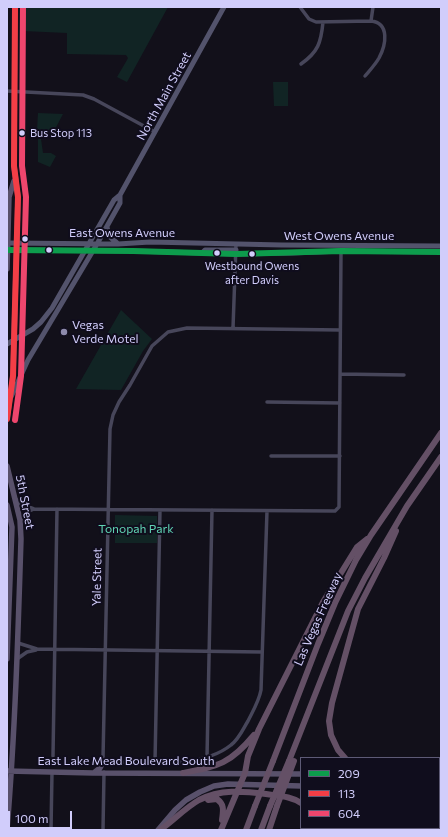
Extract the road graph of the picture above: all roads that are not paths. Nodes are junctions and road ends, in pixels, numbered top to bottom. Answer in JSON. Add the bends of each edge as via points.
{"nodes":[{"id":1,"x":15,"y":7,"type":"edge"},
{"id":2,"x":224,"y":7,"type":"edge"},
{"id":3,"x":300,"y":7,"type":"edge"},
{"id":4,"x":373,"y":7,"type":"edge"},
{"id":5,"x":371,"y":21,"type":"junction"},
{"id":6,"x":323,"y":22,"type":"junction"},
{"id":7,"x":301,"y":64,"type":"dead end"},
{"id":8,"x":365,"y":76,"type":"dead end"},
{"id":9,"x":7,"y":91,"type":"edge"},
{"id":10,"x":14,"y":91,"type":"junction"},
{"id":11,"x":155,"y":132,"type":"junction"},
{"id":12,"x":15,"y":179,"type":"junction"},
{"id":13,"x":120,"y":195,"type":"junction"},
{"id":14,"x":107,"y":226,"type":"junction"},
{"id":15,"x":7,"y":243,"type":"edge"},
{"id":16,"x":16,"y":243,"type":"junction"},
{"id":17,"x":89,"y":244,"type":"junction"},
{"id":18,"x":97,"y":244,"type":"junction"},
{"id":19,"x":118,"y":244,"type":"junction"},
{"id":20,"x":292,"y":245,"type":"junction"},
{"id":21,"x":441,"y":246,"type":"edge"},
{"id":22,"x":236,"y":249,"type":"junction"},
{"id":23,"x":7,"y":250,"type":"edge"},
{"id":24,"x":16,"y":250,"type":"junction"},
{"id":25,"x":84,"y":251,"type":"junction"},
{"id":26,"x":93,"y":251,"type":"junction"},
{"id":27,"x":341,"y":251,"type":"junction"},
{"id":28,"x":441,"y":252,"type":"edge"},
{"id":29,"x":292,"y":253,"type":"junction"},
{"id":30,"x":7,"y":270,"type":"edge"},
{"id":31,"x":234,"y":328,"type":"junction"},
{"id":32,"x":340,"y":330,"type":"junction"},
{"id":33,"x":13,"y":340,"type":"junction"},
{"id":34,"x":7,"y":344,"type":"edge"},
{"id":35,"x":7,"y":364,"type":"edge"},
{"id":36,"x":340,"y":374,"type":"junction"},
{"id":37,"x":404,"y":375,"type":"dead end"},
{"id":38,"x":13,"y":376,"type":"junction"},
{"id":39,"x":10,"y":400,"type":"junction"},
{"id":40,"x":267,"y":402,"type":"dead end"},
{"id":41,"x":340,"y":402,"type":"junction"},
{"id":42,"x":7,"y":419,"type":"edge"},
{"id":43,"x":441,"y":432,"type":"edge"},
{"id":44,"x":272,"y":456,"type":"dead end"},
{"id":45,"x":340,"y":456,"type":"junction"},
{"id":46,"x":441,"y":457,"type":"edge"},
{"id":47,"x":7,"y":466,"type":"edge"},
{"id":48,"x":15,"y":499,"type":"junction"},
{"id":49,"x":7,"y":505,"type":"edge"},
{"id":50,"x":407,"y":506,"type":"junction"},
{"id":51,"x":34,"y":509,"type":"junction"},
{"id":52,"x":57,"y":509,"type":"junction"},
{"id":53,"x":109,"y":510,"type":"junction"},
{"id":54,"x":160,"y":510,"type":"junction"},
{"id":55,"x":212,"y":510,"type":"junction"},
{"id":56,"x":267,"y":511,"type":"junction"},
{"id":57,"x":20,"y":520,"type":"junction"},
{"id":58,"x":371,"y":535,"type":"junction"},
{"id":59,"x":10,"y":583,"type":"junction"},
{"id":60,"x":20,"y":589,"type":"junction"},
{"id":61,"x":7,"y":640,"type":"edge"},
{"id":62,"x":18,"y":643,"type":"junction"},
{"id":63,"x":37,"y":649,"type":"junction"},
{"id":64,"x":55,"y":650,"type":"junction"},
{"id":65,"x":106,"y":650,"type":"junction"},
{"id":66,"x":158,"y":650,"type":"junction"},
{"id":67,"x":209,"y":651,"type":"junction"},
{"id":68,"x":262,"y":652,"type":"junction"},
{"id":69,"x":7,"y":655,"type":"edge"},
{"id":70,"x":17,"y":659,"type":"junction"},
{"id":71,"x":7,"y":660,"type":"edge"},
{"id":72,"x":258,"y":729,"type":"junction"},
{"id":73,"x":52,"y":756,"type":"dead end"},
{"id":74,"x":207,"y":757,"type":"junction"},
{"id":75,"x":344,"y":757,"type":"edge"},
{"id":76,"x":104,"y":760,"type":"junction"},
{"id":77,"x":292,"y":761,"type":"junction"},
{"id":78,"x":155,"y":762,"type":"junction"},
{"id":79,"x":10,"y":771,"type":"edge"},
{"id":80,"x":52,"y":772,"type":"junction"},
{"id":81,"x":104,"y":772,"type":"junction"},
{"id":82,"x":93,"y":773,"type":"junction"},
{"id":83,"x":183,"y":773,"type":"junction"},
{"id":84,"x":244,"y":773,"type":"junction"},
{"id":85,"x":300,"y":774,"type":"edge"},
{"id":86,"x":240,"y":785,"type":"junction"},
{"id":87,"x":300,"y":786,"type":"edge"},
{"id":88,"x":236,"y":792,"type":"junction"},
{"id":89,"x":300,"y":802,"type":"edge"},
{"id":90,"x":191,"y":806,"type":"junction"},
{"id":91,"x":221,"y":828,"type":"edge"},
{"id":92,"x":7,"y":830,"type":"edge"},
{"id":93,"x":51,"y":830,"type":"edge"},
{"id":94,"x":103,"y":830,"type":"edge"},
{"id":95,"x":159,"y":830,"type":"edge"},
{"id":96,"x":246,"y":830,"type":"edge"},
{"id":97,"x":261,"y":830,"type":"edge"},
{"id":98,"x":270,"y":830,"type":"edge"}],
"edges":[{"from":1,"to":10,"type":"main road"},
{"from":2,"to":11,"type":"main road","name":"North Main Street"},
{"from":3,"to":6,"type":"street","via":[[309,18]]},
{"from":4,"to":5,"type":"street"},
{"from":5,"to":6,"type":"street"},
{"from":5,"to":8,"type":"street","via":[[378,22],[384,29],[384,45],[379,58]]},
{"from":6,"to":7,"type":"street","via":[[322,38],[316,50]]},
{"from":9,"to":10,"type":"street"},
{"from":10,"to":11,"type":"street","via":[[83,95]]},
{"from":10,"to":12,"type":"main road"},
{"from":11,"to":13,"type":"main road","name":"North Main Street"},
{"from":12,"to":15,"type":"main road","via":[[9,197]]},
{"from":12,"to":16,"type":"main road","via":[[18,197]]},
{"from":13,"to":14,"type":"main road","name":"North Main Street","via":[[120,203]]},
{"from":13,"to":17,"type":"main road","name":"North Main Street","via":[[114,200]]},
{"from":14,"to":18,"type":"main road","name":"North Main Street"},
{"from":14,"to":19,"type":"main road","via":[[109,236]]},
{"from":15,"to":16,"type":"main road","name":"East Owens Avenue"},
{"from":15,"to":23,"type":"main road"},
{"from":16,"to":17,"type":"main road","name":"East Owens Avenue"},
{"from":16,"to":24,"type":"main road"},
{"from":17,"to":18,"type":"main road","name":"East Owens Avenue"},
{"from":17,"to":25,"type":"main road","name":"North Main Street"},
{"from":18,"to":19,"type":"main road","name":"East Owens Avenue"},
{"from":18,"to":26,"type":"main road","name":"North Main Street"},
{"from":19,"to":22,"type":"main road","name":"East Owens Avenue","via":[[150,242]]},
{"from":20,"to":21,"type":"main road","name":"West Owens Avenue"},
{"from":20,"to":22,"type":"main road","name":"West Owens Avenue"},
{"from":20,"to":29,"type":"main road"},
{"from":22,"to":26,"type":"main road","name":"East Owens Avenue","via":[[201,253]]},
{"from":22,"to":29,"type":"main road","name":"West Owens Avenue"},
{"from":22,"to":31,"type":"street"},
{"from":23,"to":24,"type":"main road","name":"East Owens Avenue"},
{"from":23,"to":30,"type":"main road"},
{"from":24,"to":25,"type":"main road","name":"East Owens Avenue"},
{"from":24,"to":33,"type":"main road"},
{"from":25,"to":26,"type":"main road","name":"East Owens Avenue"},
{"from":25,"to":33,"type":"main road","name":"North Main Street","via":[[46,316],[33,329]]},
{"from":26,"to":39,"type":"main road","name":"North Main Street","via":[[27,361]]},
{"from":27,"to":28,"type":"main road","name":"West Owens Avenue"},
{"from":27,"to":29,"type":"main road","name":"West Owens Avenue"},
{"from":27,"to":32,"type":"street"},
{"from":31,"to":32,"type":"street"},
{"from":31,"to":53,"type":"street","name":"Yale Street","via":[[187,328],[172,331],[152,346],[113,415],[110,429]]},
{"from":32,"to":36,"type":"street"},
{"from":33,"to":34,"type":"main road","name":"North Main Street"},
{"from":33,"to":38,"type":"main road"},
{"from":35,"to":38,"type":"main road"},
{"from":36,"to":37,"type":"street"},
{"from":36,"to":41,"type":"street"},
{"from":38,"to":39,"type":"main road"},
{"from":39,"to":42,"type":"main road"},
{"from":40,"to":41,"type":"street"},
{"from":41,"to":45,"type":"street"},
{"from":43,"to":58,"type":"highway","name":"Las Vegas Freeway"},
{"from":44,"to":45,"type":"street"},
{"from":45,"to":56,"type":"street","via":[[338,510]]},
{"from":46,"to":50,"type":"highway","name":"Las Vegas Freeway"},
{"from":47,"to":48,"type":"main road","name":"5th Street"},
{"from":48,"to":51,"type":"street"},
{"from":48,"to":57,"type":"main road","name":"5th Street"},
{"from":49,"to":59,"type":"main road","name":"5th Street","via":[[12,527]]},
{"from":50,"to":75,"type":"highway","via":[[358,609],[332,703],[329,721],[331,735]]},
{"from":50,"to":77,"type":"highway","name":"Las Vegas Freeway","via":[[364,578],[348,611],[292,753]]},
{"from":51,"to":52,"type":"street"},
{"from":51,"to":57,"type":"street"},
{"from":52,"to":53,"type":"street"},
{"from":52,"to":64,"type":"street"},
{"from":53,"to":54,"type":"street"},
{"from":53,"to":65,"type":"street","name":"Yale Street"},
{"from":54,"to":55,"type":"street"},
{"from":54,"to":66,"type":"street"},
{"from":55,"to":56,"type":"street"},
{"from":55,"to":67,"type":"street"},
{"from":56,"to":68,"type":"street"},
{"from":57,"to":60,"type":"main road","name":"5th Street"},
{"from":58,"to":72,"type":"highway","via":[[357,547],[323,602]]},
{"from":58,"to":96,"type":"highway","name":"Las Vegas Freeway","bridge":true,"via":[[356,560],[318,644]]},
{"from":59,"to":60,"type":"main road"},
{"from":59,"to":61,"type":"main road","name":"5th Street"},
{"from":60,"to":62,"type":"main road","name":"5th Street"},
{"from":61,"to":69,"type":"main road","name":"5th Street"},
{"from":62,"to":63,"type":"street"},
{"from":62,"to":70,"type":"main road","name":"5th Street"},
{"from":63,"to":64,"type":"street"},
{"from":63,"to":70,"type":"street"},
{"from":64,"to":65,"type":"street"},
{"from":64,"to":73,"type":"street"},
{"from":65,"to":66,"type":"street"},
{"from":65,"to":76,"type":"street","name":"Yale Street"},
{"from":66,"to":67,"type":"street"},
{"from":66,"to":78,"type":"street"},
{"from":67,"to":68,"type":"street"},
{"from":67,"to":74,"type":"street"},
{"from":68,"to":74,"type":"street","via":[[259,696],[247,723],[231,745]]},
{"from":69,"to":71,"type":"main road","name":"5th Street"},
{"from":70,"to":79,"type":"main road","name":"5th Street"},
{"from":72,"to":83,"type":"highway","via":[[243,749],[226,762]]},
{"from":72,"to":84,"type":"highway"},
{"from":74,"to":78,"type":"street"},
{"from":76,"to":78,"type":"street"},
{"from":76,"to":82,"type":"main road","via":[[100,768]]},
{"from":77,"to":97,"type":"highway","name":"Las Vegas Freeway","bridge":true},
{"from":77,"to":98,"type":"highway","bridge":true},
{"from":79,"to":80,"type":"main road","name":"East Lake Mead Boulevard South"},
{"from":79,"to":92,"type":"main road","name":"5th Street"},
{"from":80,"to":82,"type":"main road","name":"East Lake Mead Boulevard South"},
{"from":80,"to":93,"type":"street"},
{"from":81,"to":82,"type":"main road","name":"East Lake Mead Boulevard South"},
{"from":81,"to":83,"type":"main road","name":"East Lake Mead Boulevard South"},
{"from":81,"to":94,"type":"street"},
{"from":83,"to":84,"type":"main road","name":"East Lake Mead Boulevard South"},
{"from":84,"to":85,"type":"main road","name":"East Lake Mead Boulevard South"},
{"from":84,"to":86,"type":"highway"},
{"from":86,"to":87,"type":"main road"},
{"from":86,"to":88,"type":"highway"},
{"from":86,"to":95,"type":"main road","via":[[220,785],[192,796],[175,810]]},
{"from":88,"to":89,"type":"highway","via":[[288,797]]},
{"from":88,"to":90,"type":"highway","via":[[213,795]]},
{"from":88,"to":91,"type":"highway"},
{"from":90,"to":91,"type":"highway","via":[[214,799],[219,801],[223,808]]},
{"from":90,"to":95,"type":"highway"}]}
